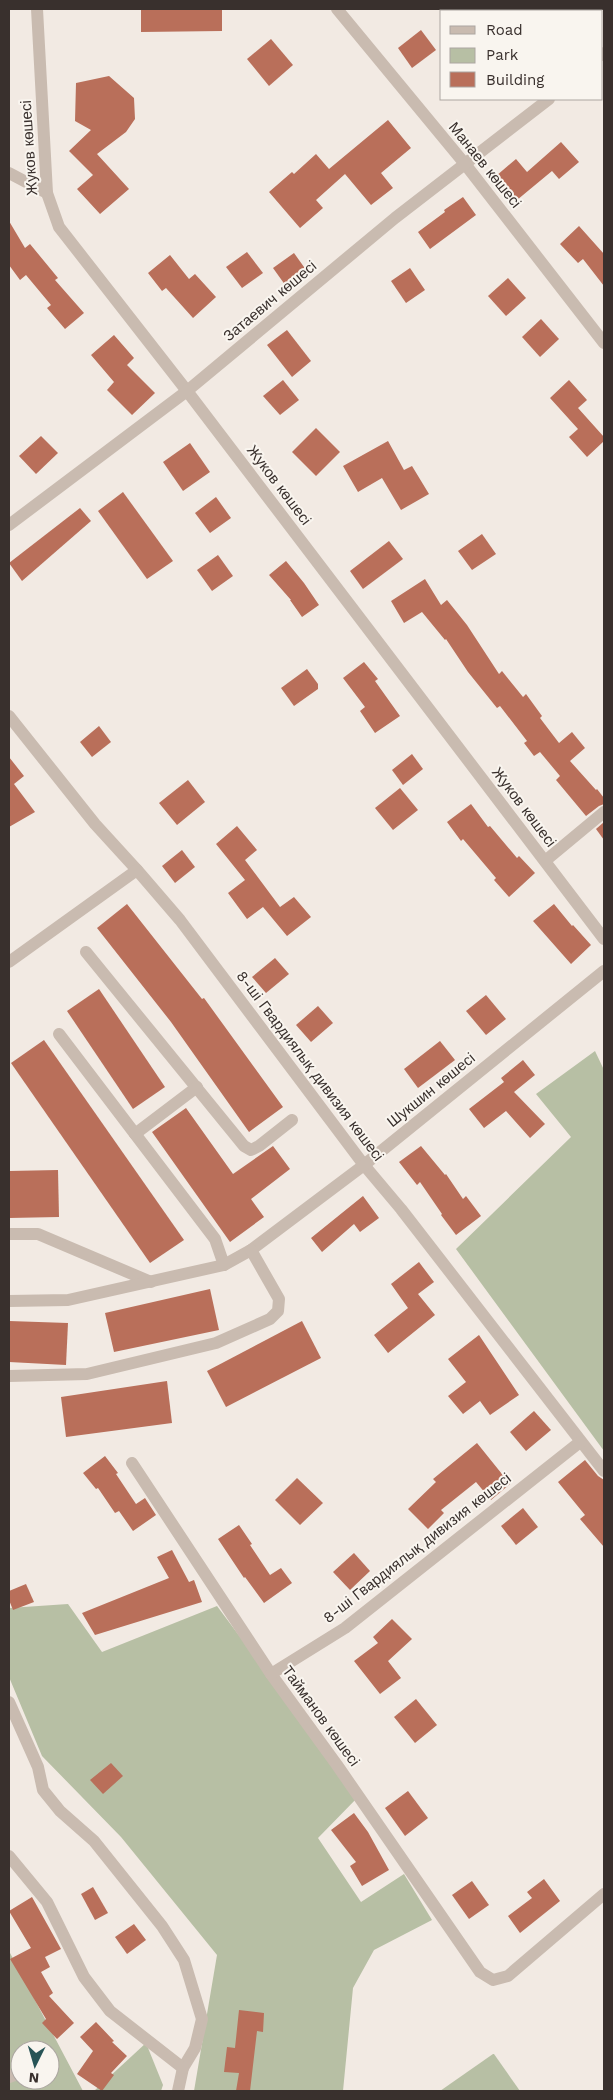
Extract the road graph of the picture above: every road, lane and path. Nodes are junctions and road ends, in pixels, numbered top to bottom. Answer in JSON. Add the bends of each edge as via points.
{"nodes":[{"id":1,"x":37,"y":9,"type":"edge"},
{"id":2,"x":337,"y":9,"type":"edge"},
{"id":3,"x":548,"y":100,"type":"edge"},
{"id":4,"x":465,"y":164,"type":"junction"},
{"id":5,"x":9,"y":173,"type":"edge"},
{"id":6,"x":47,"y":193,"type":"junction"},
{"id":7,"x":604,"y":343,"type":"edge"},
{"id":8,"x":187,"y":391,"type":"junction"},
{"id":9,"x":9,"y":525,"type":"edge"},
{"id":10,"x":9,"y":716,"type":"edge"},
{"id":11,"x":604,"y":812,"type":"edge"},
{"id":12,"x":545,"y":862,"type":"junction"},
{"id":13,"x":137,"y":870,"type":"junction"},
{"id":14,"x":604,"y":939,"type":"edge"},
{"id":15,"x":86,"y":952,"type":"dead end"},
{"id":16,"x":9,"y":962,"type":"edge"},
{"id":17,"x":604,"y":971,"type":"edge"},
{"id":18,"x":59,"y":1034,"type":"dead end"},
{"id":19,"x":197,"y":1087,"type":"junction"},
{"id":20,"x":292,"y":1120,"type":"dead end"},
{"id":21,"x":135,"y":1134,"type":"junction"},
{"id":22,"x":364,"y":1165,"type":"junction"},
{"id":23,"x":9,"y":1234,"type":"edge"},
{"id":24,"x":251,"y":1250,"type":"junction"},
{"id":25,"x":224,"y":1264,"type":"junction"},
{"id":26,"x":151,"y":1282,"type":"junction"},
{"id":27,"x":9,"y":1301,"type":"edge"},
{"id":28,"x":9,"y":1376,"type":"edge"},
{"id":29,"x":580,"y":1442,"type":"junction"},
{"id":30,"x":132,"y":1463,"type":"dead end"},
{"id":31,"x":604,"y":1471,"type":"edge"},
{"id":32,"x":270,"y":1674,"type":"junction"},
{"id":33,"x":9,"y":1702,"type":"edge"},
{"id":34,"x":9,"y":1856,"type":"edge"},
{"id":35,"x":604,"y":1894,"type":"edge"},
{"id":36,"x":183,"y":2068,"type":"junction"},
{"id":37,"x":178,"y":2091,"type":"edge"}],
"edges":[{"from":1,"to":6,"type":"street","name":"Жуков көшесі"},
{"from":2,"to":4,"type":"street","name":"Манаев көшесі"},
{"from":3,"to":4,"type":"street","name":"Затаевич көшесі"},
{"from":4,"to":7,"type":"street","name":"Манаев көшесі"},
{"from":4,"to":8,"type":"street","name":"Затаевич көшесі"},
{"from":5,"to":6,"type":"street"},
{"from":6,"to":8,"type":"street","name":"Жуков көшесі","via":[[59,227]]},
{"from":8,"to":9,"type":"street","name":"Затаевич көшесі"},
{"from":8,"to":12,"type":"street","name":"Жуков көшесі"},
{"from":10,"to":13,"type":"street","name":"8-ші Гвардиялық дивизия көшесі","via":[[94,824]]},
{"from":11,"to":12,"type":"street"},
{"from":12,"to":14,"type":"street","name":"Жуков көшесі"},
{"from":13,"to":16,"type":"street"},
{"from":13,"to":22,"type":"street","name":"8-ші Гвардиялық дивизия көшесі","via":[[180,920]]},
{"from":15,"to":19,"type":"street"},
{"from":17,"to":22,"type":"street","name":"Шукшин көшесі"},
{"from":18,"to":21,"type":"street"},
{"from":19,"to":20,"type":"street","via":[[244,1146],[251,1150]]},
{"from":19,"to":21,"type":"street"},
{"from":21,"to":25,"type":"street","via":[[215,1240]]},
{"from":22,"to":24,"type":"street","name":"Шукшин көшесі"},
{"from":22,"to":29,"type":"street","name":"8-ші Гвардиялық дивизия көшесі"},
{"from":23,"to":26,"type":"street","via":[[38,1234]]},
{"from":24,"to":25,"type":"street","name":"Шукшин көшесі"},
{"from":24,"to":28,"type":"street","via":[[279,1299],[278,1311],[270,1319],[216,1343],[87,1374]]},
{"from":25,"to":26,"type":"street","name":"Шукшин көшесі"},
{"from":26,"to":27,"type":"street","name":"Шукшин көшесі","via":[[68,1300]]},
{"from":29,"to":31,"type":"street","name":"8-ші Гвардиялық дивизия көшесі"},
{"from":29,"to":32,"type":"street","name":"8-ші Гвардиялық дивизия көшесі","via":[[345,1628]]},
{"from":30,"to":32,"type":"street","name":"Тайманов көшесі"},
{"from":32,"to":35,"type":"street","name":"Тайманов көшесі","via":[[480,1972],[493,1980],[508,1976]]},
{"from":33,"to":36,"type":"street","via":[[38,1767],[43,1790],[60,1812],[94,1841],[162,1926],[184,1960],[202,2019],[195,2048]]},
{"from":34,"to":36,"type":"street","via":[[47,1902],[84,1977],[110,2011]]},
{"from":36,"to":37,"type":"street"}]}
